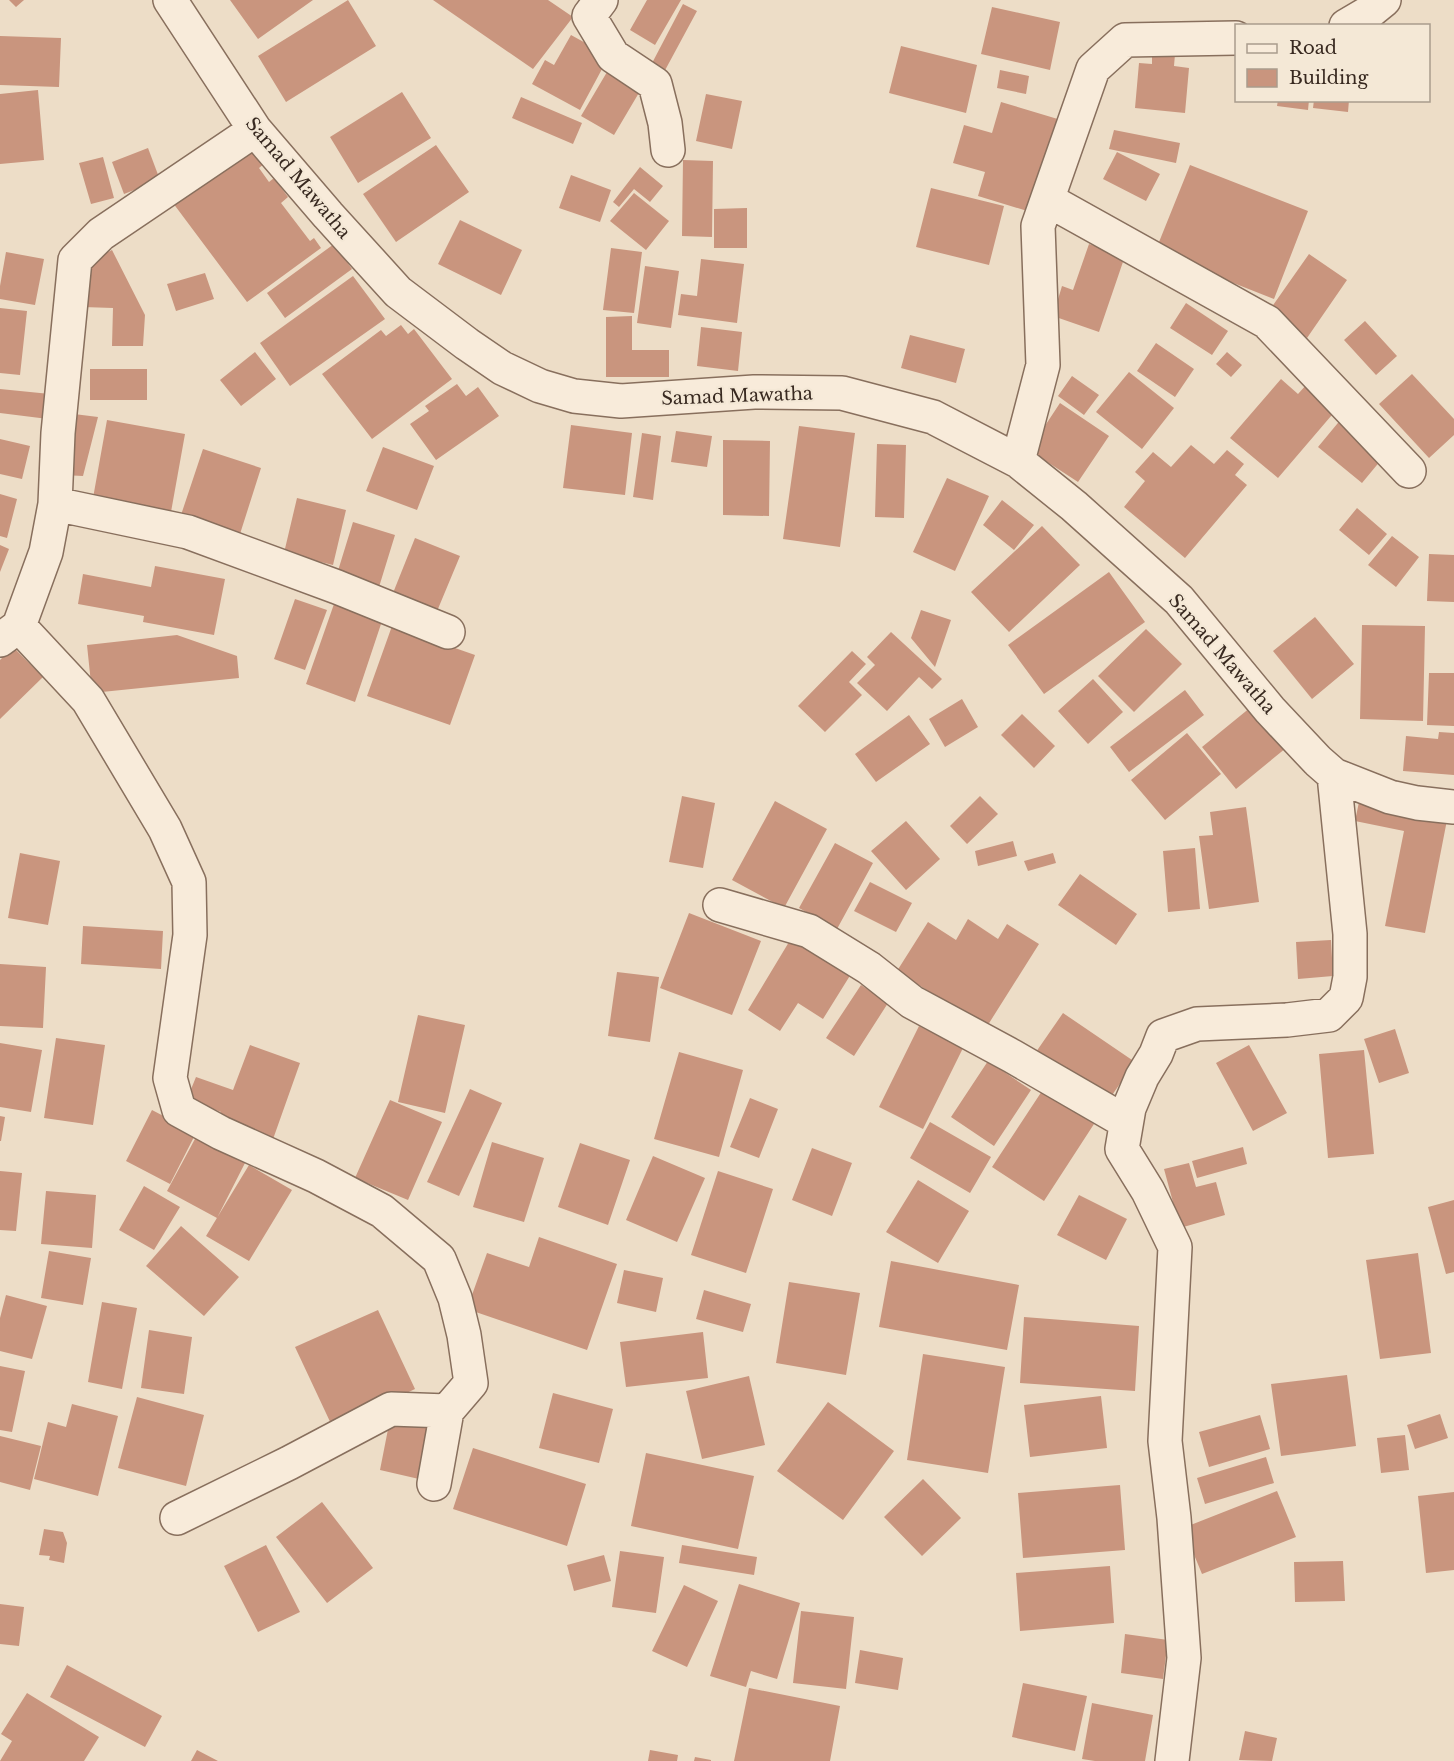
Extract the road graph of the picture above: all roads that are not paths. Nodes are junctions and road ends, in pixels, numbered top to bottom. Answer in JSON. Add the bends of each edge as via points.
{"nodes":[{"id":1,"x":170,"y":0,"type":"edge"},
{"id":2,"x":601,"y":0,"type":"edge"},
{"id":3,"x":1384,"y":0,"type":"edge"},
{"id":4,"x":1349,"y":24,"type":"edge"},
{"id":5,"x":1235,"y":38,"type":"edge"},
{"id":6,"x":255,"y":130,"type":"junction"},
{"id":7,"x":668,"y":150,"type":"dead end"},
{"id":8,"x":1048,"y":200,"type":"junction"},
{"id":9,"x":1018,"y":461,"type":"junction"},
{"id":10,"x":1409,"y":471,"type":"dead end"},
{"id":11,"x":55,"y":504,"type":"junction"},
{"id":12,"x":448,"y":632,"type":"dead end"},
{"id":13,"x":9,"y":633,"type":"edge"},
{"id":14,"x":1334,"y":776,"type":"junction"},
{"id":15,"x":1454,"y":807,"type":"edge"},
{"id":16,"x":720,"y":905,"type":"dead end"},
{"id":17,"x":1126,"y":1122,"type":"junction"},
{"id":18,"x":447,"y":1411,"type":"junction"},
{"id":19,"x":434,"y":1484,"type":"dead end"},
{"id":20,"x":177,"y":1518,"type":"dead end"},
{"id":21,"x":1172,"y":1761,"type":"edge"}],
"edges":[{"from":1,"to":6,"type":"street","name":"Samad Mawatha"},
{"from":2,"to":7,"type":"street","via":[[589,16],[614,56],[655,84]]},
{"from":3,"to":4,"type":"street"},
{"from":5,"to":8,"type":"street","via":[[1125,40],[1094,69]]},
{"from":6,"to":9,"type":"street","name":"Samad Mawatha","via":[[398,292],[467,345],[540,386],[574,396],[621,401],[754,392],[842,393],[933,417]]},
{"from":6,"to":11,"type":"street","via":[[101,234],[75,260]]},
{"from":8,"to":9,"type":"street","via":[[1038,226],[1043,365]]},
{"from":8,"to":10,"type":"street","via":[[1267,322]]},
{"from":9,"to":14,"type":"street","name":"Samad Mawatha","via":[[1179,600],[1270,710]]},
{"from":11,"to":12,"type":"street","via":[[188,532]]},
{"from":11,"to":13,"type":"street","via":[[46,552]]},
{"from":13,"to":18,"type":"street","via":[[88,700],[165,829],[189,882],[190,935],[170,1078],[179,1110],[382,1211],[439,1259],[455,1298],[471,1383]]},
{"from":14,"to":15,"type":"street","via":[[1390,797]]},
{"from":14,"to":17,"type":"street","via":[[1350,934],[1346,998],[1329,1015],[1197,1024],[1163,1036],[1142,1077]]},
{"from":16,"to":17,"type":"street","via":[[809,932],[869,968],[912,1002]]},
{"from":17,"to":21,"type":"street","via":[[1122,1149],[1175,1247],[1166,1441],[1184,1658]]},
{"from":18,"to":19,"type":"street"},
{"from":18,"to":20,"type":"street","via":[[391,1409]]}]}
